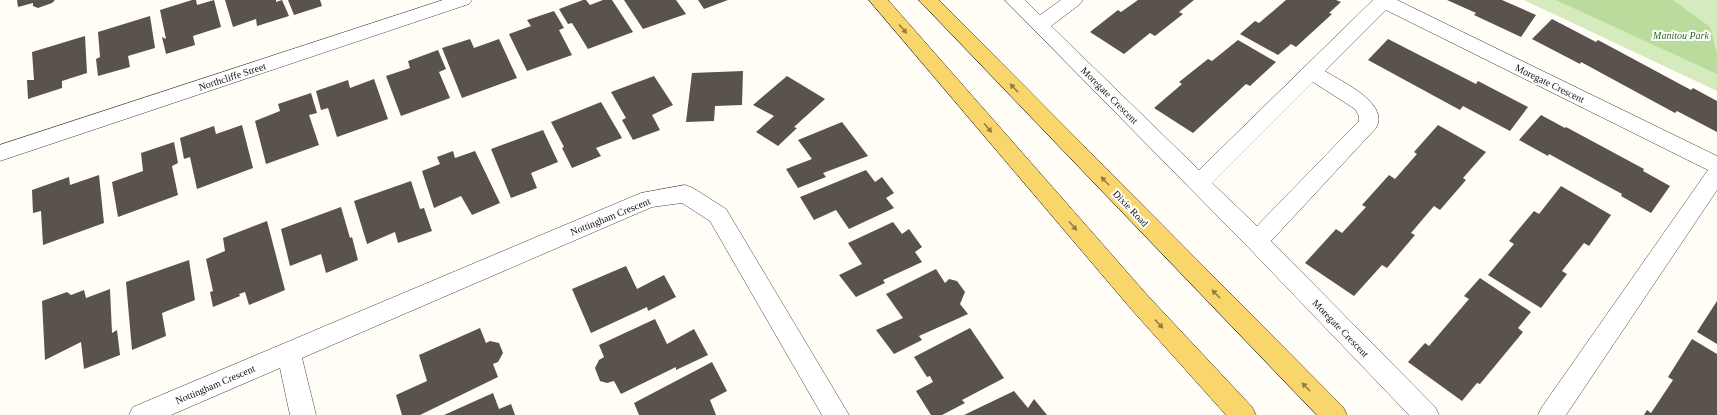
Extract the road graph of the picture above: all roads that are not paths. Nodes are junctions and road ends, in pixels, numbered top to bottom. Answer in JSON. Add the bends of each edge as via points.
{"nodes":[{"id":1,"x":463,"y":0,"type":"edge"},
{"id":2,"x":878,"y":0,"type":"edge"},
{"id":3,"x":928,"y":0,"type":"edge"},
{"id":4,"x":1014,"y":0,"type":"edge"},
{"id":5,"x":1074,"y":0,"type":"edge"},
{"id":6,"x":1383,"y":1,"type":"edge"},
{"id":7,"x":1039,"y":25,"type":"junction"},
{"id":8,"x":1312,"y":72,"type":"junction"},
{"id":9,"x":0,"y":153,"type":"edge"},
{"id":10,"x":1717,"y":164,"type":"edge"},
{"id":11,"x":1717,"y":174,"type":"edge"},
{"id":12,"x":1199,"y":183,"type":"junction"},
{"id":13,"x":1257,"y":241,"type":"junction"},
{"id":14,"x":289,"y":353,"type":"junction"},
{"id":15,"x":142,"y":415,"type":"edge"},
{"id":16,"x":303,"y":415,"type":"edge"},
{"id":17,"x":836,"y":415,"type":"edge"},
{"id":18,"x":1243,"y":415,"type":"edge"},
{"id":19,"x":1334,"y":415,"type":"edge"},
{"id":20,"x":1426,"y":415,"type":"edge"},
{"id":21,"x":1551,"y":415,"type":"edge"}],
"edges":[{"from":1,"to":9,"type":"street","name":"Northcliffe Street"},
{"from":2,"to":18,"type":"main road","one_way":true,"via":[[1140,303]]},
{"from":19,"to":3,"type":"main road","name":"Dixie Road","one_way":true},
{"from":4,"to":7,"type":"street","name":"Moregate Crescent"},
{"from":5,"to":7,"type":"street"},
{"from":6,"to":8,"type":"street","name":"Moregate Crescent"},
{"from":6,"to":10,"type":"street","name":"Moregate Crescent"},
{"from":7,"to":12,"type":"street","name":"Moregate Crescent"},
{"from":8,"to":12,"type":"street","name":"Moregate Crescent"},
{"from":8,"to":13,"type":"street","via":[[1362,104],[1370,115],[1369,123]]},
{"from":11,"to":21,"type":"street"},
{"from":12,"to":13,"type":"street","name":"Moregate Crescent"},
{"from":13,"to":20,"type":"street","name":"Moregate Crescent"},
{"from":14,"to":15,"type":"street","name":"Nottingham Crescent"},
{"from":14,"to":16,"type":"street"},
{"from":14,"to":17,"type":"street","name":"Nottingham Crescent","via":[[649,199],[685,194],[718,215]]}]}
